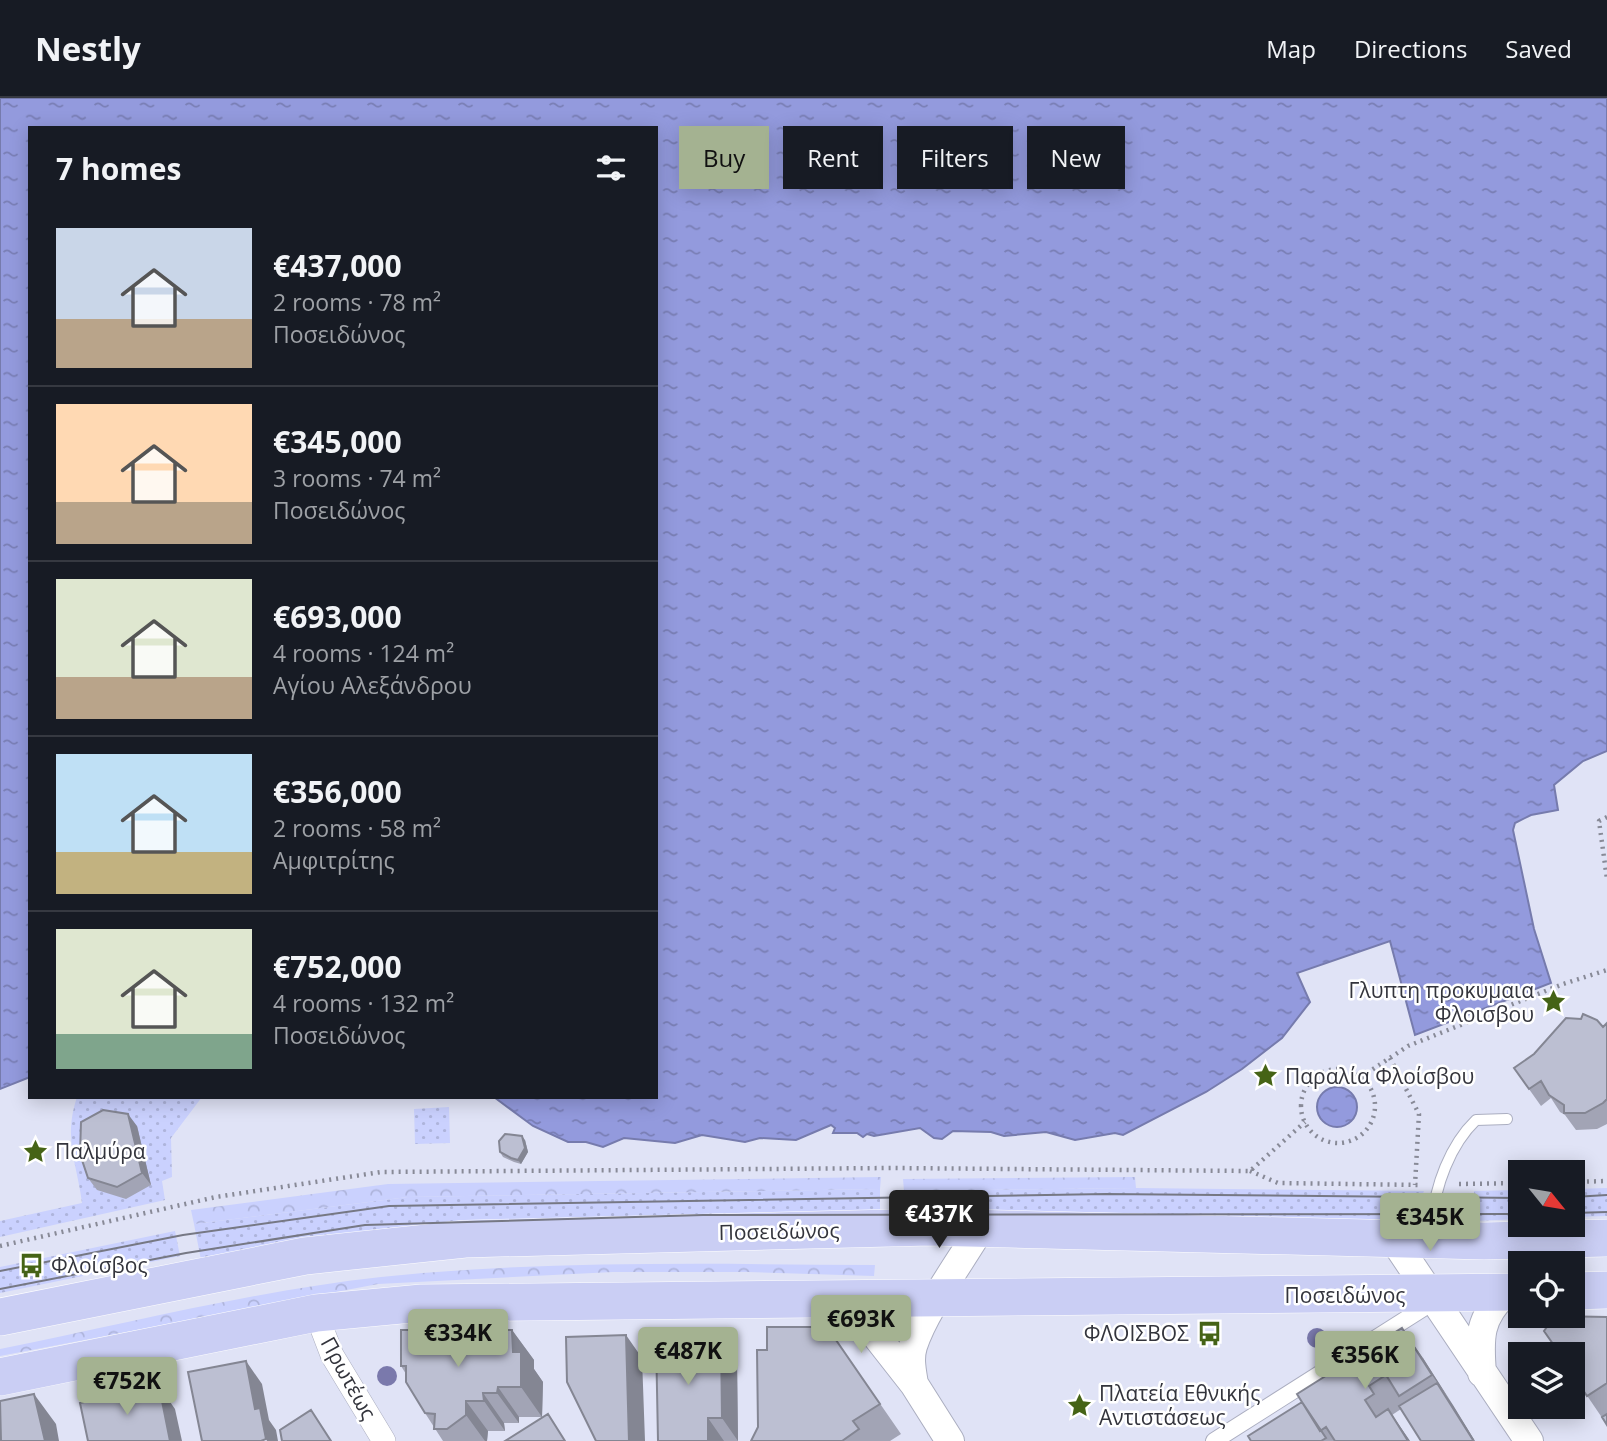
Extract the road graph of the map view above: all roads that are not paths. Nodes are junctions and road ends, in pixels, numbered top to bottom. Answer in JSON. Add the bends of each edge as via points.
{"nodes":[{"id":1,"x":1507,"y":1119,"type":"dead end"},
{"id":2,"x":981,"y":1227,"type":"junction"},
{"id":3,"x":1392,"y":1237,"type":"junction"},
{"id":4,"x":1607,"y":1238,"type":"edge"},
{"id":5,"x":1448,"y":1240,"type":"junction"},
{"id":6,"x":1607,"y":1290,"type":"edge"},
{"id":7,"x":1585,"y":1291,"type":"edge"},
{"id":8,"x":1508,"y":1292,"type":"edge"},
{"id":9,"x":1508,"y":1295,"type":"edge"},
{"id":10,"x":845,"y":1296,"type":"junction"},
{"id":11,"x":940,"y":1296,"type":"junction"},
{"id":12,"x":1431,"y":1298,"type":"junction"},
{"id":13,"x":316,"y":1313,"type":"junction"},
{"id":14,"x":0,"y":1317,"type":"edge"},
{"id":15,"x":1482,"y":1373,"type":"junction"},
{"id":16,"x":0,"y":1377,"type":"edge"},
{"id":17,"x":914,"y":1384,"type":"junction"},
{"id":18,"x":384,"y":1441,"type":"edge"},
{"id":19,"x":950,"y":1441,"type":"edge"},
{"id":20,"x":1214,"y":1441,"type":"edge"},
{"id":21,"x":1529,"y":1441,"type":"edge"}],
"edges":[{"from":1,"to":5,"type":"lane","via":[[1476,1120],[1448,1161],[1432,1222]]},
{"from":2,"to":3,"type":"highway","name":"Ποσειδώνος"},
{"from":2,"to":11,"type":"street"},
{"from":2,"to":14,"type":"highway","name":"Ποσειδώνος","via":[[479,1239],[371,1247],[239,1267]]},
{"from":3,"to":5,"type":"highway","name":"Ποσειδώνος"},
{"from":3,"to":12,"type":"street"},
{"from":4,"to":5,"type":"highway","name":"Ποσειδώνος"},
{"from":6,"to":7,"type":"highway"},
{"from":8,"to":12,"type":"highway","name":"Ποσειδώνος"},
{"from":9,"to":15,"type":"street","via":[[1490,1307],[1483,1324],[1479,1344]]},
{"from":10,"to":11,"type":"highway","name":"Ποσειδώνος"},
{"from":10,"to":13,"type":"highway","name":"Ποσειδώνος","via":[[422,1303]]},
{"from":10,"to":17,"type":"street"},
{"from":11,"to":12,"type":"highway","name":"Ποσειδώνος"},
{"from":11,"to":17,"type":"street","via":[[912,1348]]},
{"from":12,"to":15,"type":"street"},
{"from":12,"to":20,"type":"street"},
{"from":13,"to":16,"type":"highway","name":"Ποσειδώνος"},
{"from":13,"to":18,"type":"street","name":"Πρωτέως","via":[[332,1355]]},
{"from":15,"to":21,"type":"street"},
{"from":17,"to":19,"type":"street"}]}
